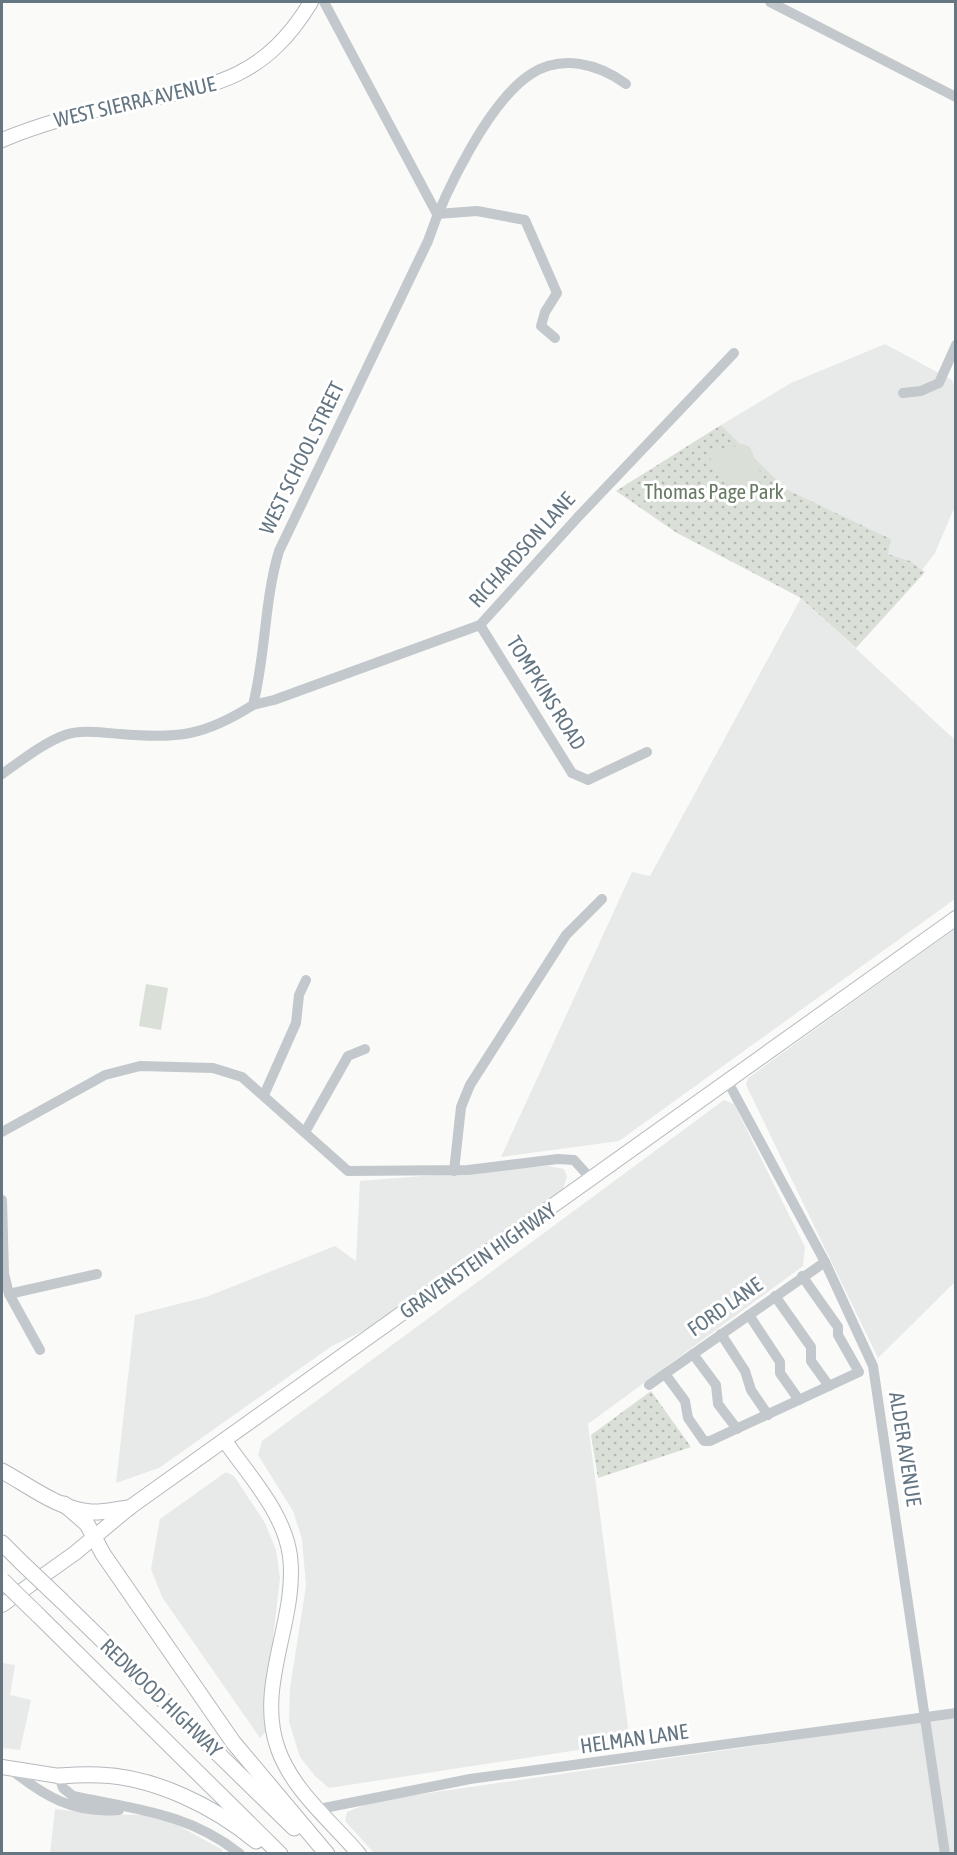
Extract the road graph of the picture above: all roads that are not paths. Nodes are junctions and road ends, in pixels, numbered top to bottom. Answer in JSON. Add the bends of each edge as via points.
{"nodes":[{"id":1,"x":311,"y":2,"type":"edge"},
{"id":2,"x":324,"y":2,"type":"edge"},
{"id":3,"x":770,"y":2,"type":"edge"},
{"id":4,"x":626,"y":84,"type":"dead end"},
{"id":5,"x":956,"y":97,"type":"edge"},
{"id":6,"x":2,"y":140,"type":"edge"},
{"id":7,"x":437,"y":214,"type":"junction"},
{"id":8,"x":555,"y":338,"type":"dead end"},
{"id":9,"x":956,"y":345,"type":"edge"},
{"id":10,"x":734,"y":352,"type":"dead end"},
{"id":11,"x":903,"y":393,"type":"dead end"},
{"id":12,"x":480,"y":625,"type":"junction"},
{"id":13,"x":253,"y":705,"type":"junction"},
{"id":14,"x":647,"y":752,"type":"dead end"},
{"id":15,"x":2,"y":774,"type":"edge"},
{"id":16,"x":602,"y":899,"type":"dead end"},
{"id":17,"x":954,"y":920,"type":"edge"},
{"id":18,"x":306,"y":980,"type":"dead end"},
{"id":19,"x":365,"y":1049,"type":"dead end"},
{"id":20,"x":728,"y":1082,"type":"junction"},
{"id":21,"x":264,"y":1095,"type":"junction"},
{"id":22,"x":2,"y":1132,"type":"edge"},
{"id":23,"x":305,"y":1132,"type":"junction"},
{"id":24,"x":454,"y":1170,"type":"junction"},
{"id":25,"x":592,"y":1180,"type":"junction"},
{"id":26,"x":2,"y":1200,"type":"edge"},
{"id":27,"x":825,"y":1262,"type":"junction"},
{"id":28,"x":97,"y":1274,"type":"dead end"},
{"id":29,"x":802,"y":1276,"type":"junction"},
{"id":30,"x":9,"y":1294,"type":"junction"},
{"id":31,"x":775,"y":1296,"type":"junction"},
{"id":32,"x":749,"y":1315,"type":"junction"},
{"id":33,"x":721,"y":1334,"type":"junction"},
{"id":34,"x":40,"y":1350,"type":"dead end"},
{"id":35,"x":693,"y":1354,"type":"junction"},
{"id":36,"x":665,"y":1374,"type":"junction"},
{"id":37,"x":649,"y":1385,"type":"dead end"},
{"id":38,"x":829,"y":1386,"type":"junction"},
{"id":39,"x":799,"y":1400,"type":"junction"},
{"id":40,"x":768,"y":1415,"type":"junction"},
{"id":41,"x":737,"y":1429,"type":"junction"},
{"id":42,"x":225,"y":1441,"type":"junction"},
{"id":43,"x":2,"y":1471,"type":"edge"},
{"id":44,"x":64,"y":1504,"type":"junction"},
{"id":45,"x":129,"y":1508,"type":"junction"},
{"id":46,"x":94,"y":1537,"type":"junction"},
{"id":47,"x":2,"y":1543,"type":"edge"},
{"id":48,"x":2,"y":1580,"type":"edge"},
{"id":49,"x":2,"y":1605,"type":"edge"},
{"id":50,"x":956,"y":1713,"type":"edge"},
{"id":51,"x":925,"y":1717,"type":"junction"},
{"id":52,"x":5,"y":1768,"type":"edge"},
{"id":53,"x":59,"y":1776,"type":"junction"},
{"id":54,"x":132,"y":1808,"type":"junction"},
{"id":55,"x":319,"y":1809,"type":"junction"},
{"id":56,"x":240,"y":1854,"type":"edge"},
{"id":57,"x":270,"y":1854,"type":"edge"},
{"id":58,"x":280,"y":1854,"type":"edge"},
{"id":59,"x":320,"y":1854,"type":"edge"},
{"id":60,"x":327,"y":1854,"type":"edge"},
{"id":61,"x":359,"y":1854,"type":"edge"},
{"id":62,"x":945,"y":1854,"type":"edge"}],
"edges":[{"from":1,"to":6,"type":"main road","name":"WEST SIERRA AVENUE","via":[[270,53],[233,78],[189,93],[132,102],[38,125]]},
{"from":2,"to":7,"type":"street"},
{"from":3,"to":5,"type":"street"},
{"from":4,"to":7,"type":"street","name":"WEST SCHOOL STREET","via":[[594,66],[577,62],[531,73],[504,98]]},
{"from":7,"to":8,"type":"street","via":[[477,211],[525,220],[557,293],[541,326]]},
{"from":7,"to":13,"type":"street","name":"WEST SCHOOL STREET","via":[[428,241],[279,551],[268,593],[263,656]]},
{"from":9,"to":11,"type":"street","via":[[939,384]]},
{"from":10,"to":12,"type":"street","name":"RICHARDSON LANE"},
{"from":12,"to":13,"type":"street","name":"RICHARDSON LANE"},
{"from":12,"to":14,"type":"street","name":"TOMPKINS ROAD","via":[[572,773],[588,780]]},
{"from":13,"to":15,"type":"street","via":[[204,731],[177,735],[65,734]]},
{"from":16,"to":24,"type":"street","via":[[566,935],[470,1085],[461,1107]]},
{"from":17,"to":20,"type":"main road","name":"GRAVENSTEIN HIGHWAY"},
{"from":18,"to":21,"type":"street","via":[[299,996],[296,1023]]},
{"from":19,"to":23,"type":"street","via":[[348,1056]]},
{"from":20,"to":25,"type":"main road","name":"GRAVENSTEIN HIGHWAY"},
{"from":20,"to":27,"type":"street","name":"ALDER AVENUE"},
{"from":21,"to":22,"type":"street","via":[[242,1077],[226,1071],[140,1066],[105,1075]]},
{"from":21,"to":23,"type":"street"},
{"from":23,"to":24,"type":"street","via":[[348,1171]]},
{"from":24,"to":25,"type":"street","via":[[574,1160]]},
{"from":25,"to":42,"type":"main road","name":"GRAVENSTEIN HIGHWAY"},
{"from":26,"to":30,"type":"street","via":[[4,1274]]},
{"from":27,"to":29,"type":"street","name":"FORD LANE"},
{"from":27,"to":51,"type":"street","name":"ALDER AVENUE","via":[[873,1366]]},
{"from":28,"to":30,"type":"street"},
{"from":29,"to":31,"type":"street","name":"FORD LANE"},
{"from":29,"to":38,"type":"street","via":[[838,1327],[838,1335],[859,1372]]},
{"from":30,"to":34,"type":"street"},
{"from":31,"to":32,"type":"street","name":"FORD LANE"},
{"from":31,"to":38,"type":"street","via":[[811,1347],[811,1361]]},
{"from":32,"to":33,"type":"street","name":"FORD LANE"},
{"from":32,"to":39,"type":"street"},
{"from":33,"to":35,"type":"street","name":"FORD LANE"},
{"from":33,"to":40,"type":"street"},
{"from":35,"to":36,"type":"street","name":"FORD LANE"},
{"from":35,"to":41,"type":"street","via":[[716,1385],[718,1404]]},
{"from":36,"to":37,"type":"street","name":"FORD LANE"},
{"from":36,"to":41,"type":"street","via":[[685,1401],[687,1418],[704,1441]]},
{"from":38,"to":39,"type":"street"},
{"from":39,"to":40,"type":"street"},
{"from":40,"to":41,"type":"street"},
{"from":42,"to":45,"type":"main road","name":"GRAVENSTEIN HIGHWAY"},
{"from":42,"to":55,"type":"main road","via":[[270,1505],[290,1554],[291,1586],[273,1678],[273,1731],[293,1779]]},
{"from":43,"to":44,"type":"highway"},
{"from":44,"to":45,"type":"highway","via":[[92,1512]]},
{"from":44,"to":46,"type":"highway","via":[[87,1524]]},
{"from":45,"to":46,"type":"main road","name":"GRAVENSTEIN HIGHWAY"},
{"from":46,"to":49,"type":"main road","name":"GRAVENSTEIN HIGHWAY"},
{"from":46,"to":60,"type":"highway","via":[[233,1742]]},
{"from":47,"to":59,"type":"highway","name":"REDWOOD HIGHWAY","bridge":true},
{"from":48,"to":58,"type":"highway","name":"REDWOOD HIGHWAY","bridge":true},
{"from":50,"to":51,"type":"street","name":"HELMAN LANE"},
{"from":51,"to":55,"type":"street","name":"HELMAN LANE","via":[[470,1779]]},
{"from":51,"to":62,"type":"street","name":"ALDER AVENUE"},
{"from":52,"to":53,"type":"main road"},
{"from":52,"to":54,"type":"street","via":[[60,1803],[95,1812]]},
{"from":53,"to":54,"type":"street","via":[[63,1788],[73,1796]]},
{"from":53,"to":57,"type":"highway","via":[[102,1774],[170,1792],[227,1820]]},
{"from":54,"to":56,"type":"street","via":[[187,1821]]},
{"from":55,"to":61,"type":"main road"}]}
